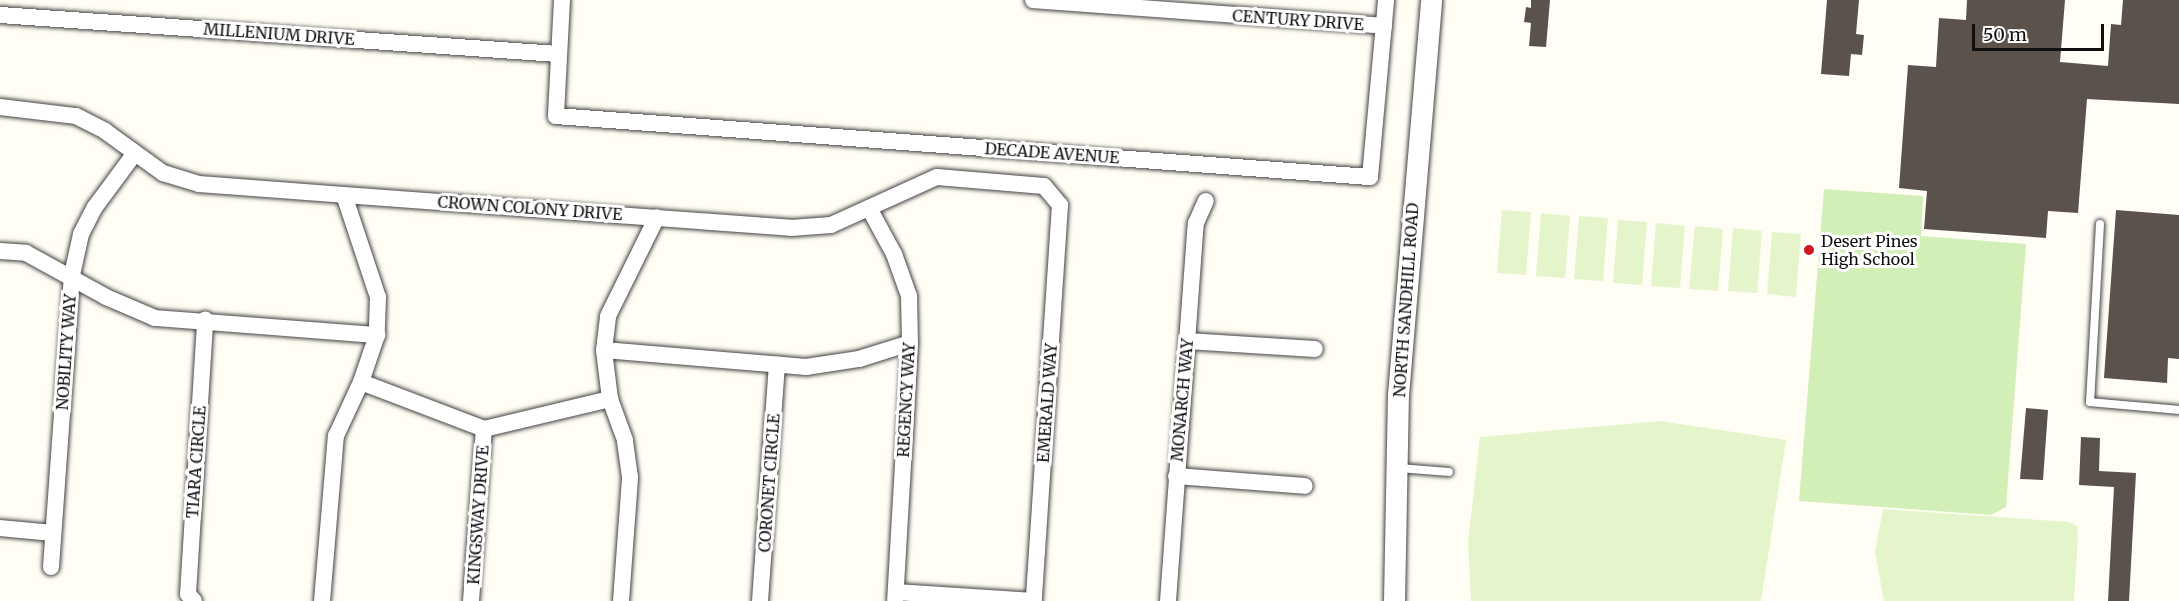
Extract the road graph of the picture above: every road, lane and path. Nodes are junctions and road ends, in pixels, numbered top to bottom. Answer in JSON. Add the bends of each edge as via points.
{"nodes":[{"id":1,"x":562,"y":0,"type":"edge"},
{"id":2,"x":1033,"y":0,"type":"edge"},
{"id":3,"x":1386,"y":0,"type":"edge"},
{"id":4,"x":1431,"y":0,"type":"edge"},
{"id":5,"x":0,"y":15,"type":"edge"},
{"id":6,"x":1384,"y":26,"type":"junction"},
{"id":7,"x":558,"y":54,"type":"junction"},
{"id":8,"x":0,"y":107,"type":"edge"},
{"id":9,"x":135,"y":153,"type":"junction"},
{"id":10,"x":344,"y":195,"type":"junction"},
{"id":11,"x":1206,"y":201,"type":"dead end"},
{"id":12,"x":1059,"y":205,"type":"joint"},
{"id":13,"x":869,"y":208,"type":"junction"},
{"id":14,"x":657,"y":217,"type":"junction"},
{"id":15,"x":2100,"y":224,"type":"dead end"},
{"id":16,"x":0,"y":251,"type":"edge"},
{"id":17,"x":72,"y":275,"type":"junction"},
{"id":18,"x":205,"y":320,"type":"junction"},
{"id":19,"x":376,"y":335,"type":"junction"},
{"id":20,"x":1187,"y":340,"type":"junction"},
{"id":21,"x":910,"y":343,"type":"junction"},
{"id":22,"x":1316,"y":349,"type":"dead end"},
{"id":23,"x":604,"y":350,"type":"junction"},
{"id":24,"x":777,"y":365,"type":"junction"},
{"id":25,"x":361,"y":382,"type":"junction"},
{"id":26,"x":610,"y":399,"type":"junction"},
{"id":27,"x":2179,"y":410,"type":"edge"},
{"id":28,"x":484,"y":429,"type":"junction"},
{"id":29,"x":1400,"y":468,"type":"junction"},
{"id":30,"x":1449,"y":472,"type":"dead end"},
{"id":31,"x":1176,"y":476,"type":"junction"},
{"id":32,"x":1305,"y":486,"type":"dead end"},
{"id":33,"x":0,"y":528,"type":"edge"},
{"id":34,"x":53,"y":533,"type":"junction"},
{"id":35,"x":51,"y":567,"type":"dead end"},
{"id":36,"x":895,"y":596,"type":"edge"},
{"id":37,"x":194,"y":601,"type":"edge"},
{"id":38,"x":322,"y":601,"type":"edge"},
{"id":39,"x":471,"y":601,"type":"edge"},
{"id":40,"x":621,"y":601,"type":"edge"},
{"id":41,"x":760,"y":601,"type":"edge"},
{"id":42,"x":1034,"y":601,"type":"edge"},
{"id":43,"x":1168,"y":601,"type":"edge"},
{"id":44,"x":1394,"y":601,"type":"edge"}],
"edges":[{"from":1,"to":7,"type":"street"},
{"from":2,"to":6,"type":"street","name":"CENTURY DRIVE"},
{"from":3,"to":6,"type":"street","name":"DECADE AVENUE"},
{"from":4,"to":29,"type":"street","name":"NORTH SANDHILL ROAD","via":[[1398,395]]},
{"from":5,"to":7,"type":"street","name":"MILLENIUM DRIVE"},
{"from":6,"to":7,"type":"street","name":"DECADE AVENUE","via":[[1370,177],[556,116]]},
{"from":8,"to":9,"type":"street","name":"CROWN COLONY DRIVE","via":[[76,116]]},
{"from":9,"to":10,"type":"street","name":"CROWN COLONY DRIVE","via":[[163,172],[199,184]]},
{"from":9,"to":17,"type":"street","name":"NOBILITY WAY","via":[[95,207],[81,234]]},
{"from":10,"to":14,"type":"street","name":"CROWN COLONY DRIVE"},
{"from":10,"to":19,"type":"street","via":[[378,297]]},
{"from":11,"to":20,"type":"street","name":"MONARCH WAY","via":[[1196,223]]},
{"from":12,"to":13,"type":"street","name":"CROWN COLONY DRIVE","via":[[1044,186],[937,177]]},
{"from":12,"to":42,"type":"street","name":"EMERALD WAY"},
{"from":13,"to":14,"type":"street","name":"CROWN COLONY DRIVE","via":[[831,225],[791,228]]},
{"from":13,"to":21,"type":"street","name":"REGENCY WAY","via":[[894,254],[909,296]]},
{"from":14,"to":23,"type":"street","via":[[608,316]]},
{"from":15,"to":27,"type":"lane","via":[[2090,402]]},
{"from":16,"to":17,"type":"street","via":[[26,253]]},
{"from":17,"to":18,"type":"street","via":[[106,297],[156,318]]},
{"from":17,"to":34,"type":"street","name":"NOBILITY WAY"},
{"from":18,"to":19,"type":"street"},
{"from":18,"to":37,"type":"street","name":"TIARA CIRCLE","via":[[188,594]]},
{"from":19,"to":25,"type":"street"},
{"from":20,"to":22,"type":"street"},
{"from":20,"to":31,"type":"street","name":"MONARCH WAY"},
{"from":21,"to":24,"type":"street","via":[[859,359],[806,367]]},
{"from":21,"to":36,"type":"street","name":"REGENCY WAY"},
{"from":23,"to":24,"type":"street"},
{"from":23,"to":26,"type":"street"},
{"from":24,"to":41,"type":"street","name":"CORONET CIRCLE"},
{"from":25,"to":28,"type":"street"},
{"from":25,"to":38,"type":"street","via":[[336,436]]},
{"from":26,"to":28,"type":"street"},
{"from":26,"to":40,"type":"street","via":[[625,440],[630,477]]},
{"from":28,"to":39,"type":"street","name":"KINGSWAY DRIVE"},
{"from":29,"to":30,"type":"lane"},
{"from":29,"to":44,"type":"street","name":"NORTH SANDHILL ROAD"},
{"from":31,"to":32,"type":"street"},
{"from":31,"to":43,"type":"street","name":"MONARCH WAY"},
{"from":33,"to":34,"type":"street"},
{"from":34,"to":35,"type":"street","name":"NOBILITY WAY"},
{"from":36,"to":42,"type":"street"}]}
